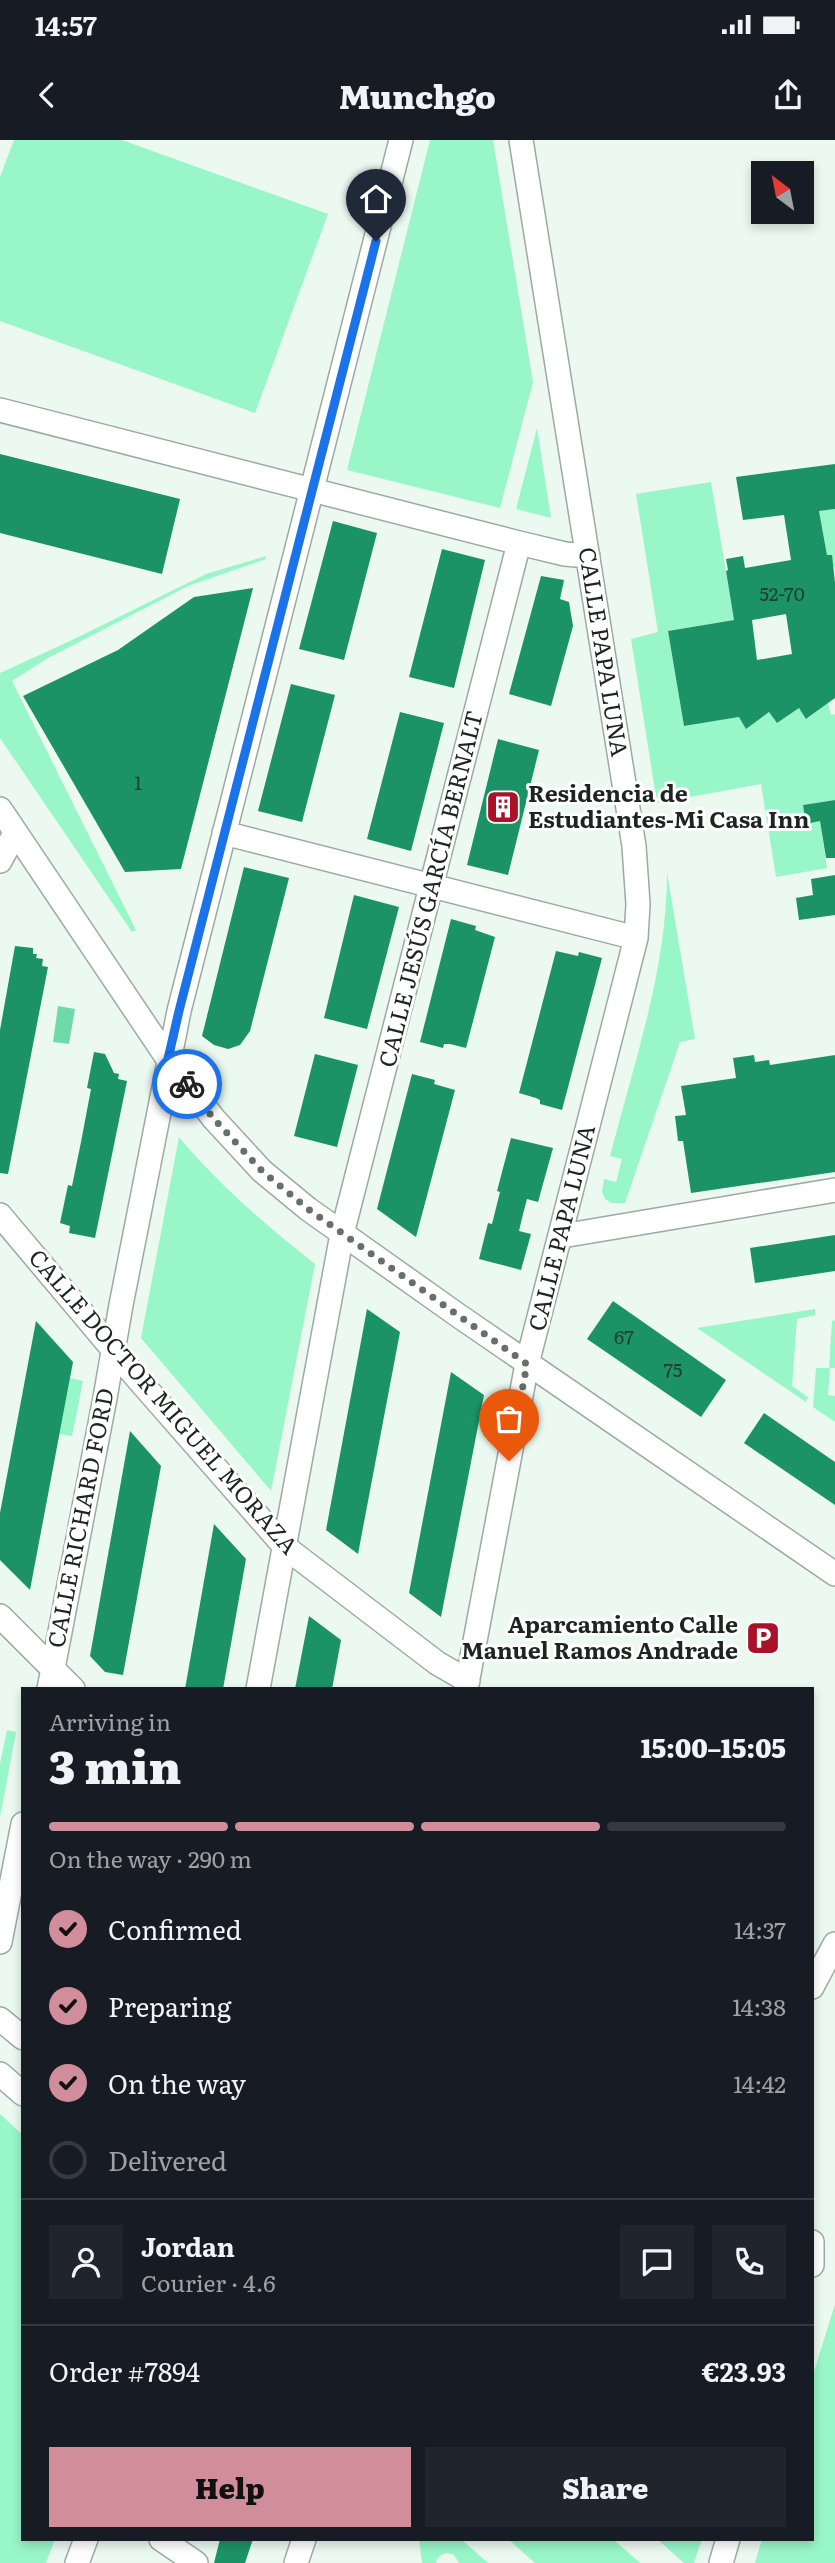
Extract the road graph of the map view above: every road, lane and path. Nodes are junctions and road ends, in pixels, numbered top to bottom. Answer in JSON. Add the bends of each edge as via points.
{"nodes":[{"id":1,"x":401,"y":140,"type":"edge"},
{"id":2,"x":522,"y":140,"type":"edge"},
{"id":3,"x":0,"y":410,"type":"edge"},
{"id":4,"x":313,"y":490,"type":"junction"},
{"id":5,"x":519,"y":543,"type":"junction"},
{"id":6,"x":588,"y":556,"type":"junction"},
{"id":7,"x":0,"y":809,"type":"edge"},
{"id":8,"x":15,"y":833,"type":"junction"},
{"id":9,"x":224,"y":834,"type":"junction"},
{"id":10,"x":0,"y":861,"type":"edge"},
{"id":11,"x":431,"y":888,"type":"junction"},
{"id":12,"x":636,"y":939,"type":"junction"},
{"id":13,"x":168,"y":1059,"type":"junction"},
{"id":14,"x":835,"y":1191,"type":"edge"},
{"id":15,"x":0,"y":1215,"type":"edge"},
{"id":16,"x":342,"y":1234,"type":"junction"},
{"id":17,"x":562,"y":1236,"type":"junction"},
{"id":18,"x":113,"y":1349,"type":"junction"},
{"id":19,"x":527,"y":1364,"type":"junction"},
{"id":20,"x":285,"y":1547,"type":"junction"},
{"id":21,"x":835,"y":1574,"type":"edge"},
{"id":22,"x":0,"y":1616,"type":"edge"},
{"id":23,"x":51,"y":1679,"type":"edge"},
{"id":24,"x":467,"y":1685,"type":"edge"},
{"id":25,"x":69,"y":1687,"type":"edge"},
{"id":26,"x":258,"y":1687,"type":"edge"},
{"id":27,"x":21,"y":1834,"type":"edge"},
{"id":28,"x":0,"y":1942,"type":"edge"},
{"id":29,"x":835,"y":1944,"type":"edge"},
{"id":30,"x":814,"y":1983,"type":"edge"},
{"id":31,"x":0,"y":2019,"type":"edge"},
{"id":32,"x":21,"y":2036,"type":"edge"},
{"id":33,"x":0,"y":2074,"type":"edge"},
{"id":34,"x":21,"y":2092,"type":"edge"},
{"id":35,"x":85,"y":2541,"type":"edge"},
{"id":36,"x":164,"y":2541,"type":"edge"},
{"id":37,"x":303,"y":2541,"type":"edge"},
{"id":38,"x":728,"y":2541,"type":"edge"},
{"id":39,"x":77,"y":2563,"type":"edge"},
{"id":40,"x":196,"y":2563,"type":"edge"},
{"id":41,"x":296,"y":2563,"type":"edge"},
{"id":42,"x":721,"y":2563,"type":"edge"}],
"edges":[{"from":1,"to":4,"type":"street","name":"CALLE RICHARD FORD"},
{"from":2,"to":6,"type":"street","name":"CALLE PAPA LUNA"},
{"from":3,"to":4,"type":"street"},
{"from":4,"to":5,"type":"street"},
{"from":4,"to":9,"type":"street","name":"CALLE RICHARD FORD"},
{"from":5,"to":6,"type":"street"},
{"from":5,"to":11,"type":"street","name":"CALLE JESÚS GARCÍA BERNALT"},
{"from":6,"to":12,"type":"street","name":"CALLE PAPA LUNA","via":[[634,846]]},
{"from":7,"to":8,"type":"street"},
{"from":8,"to":10,"type":"street"},
{"from":8,"to":13,"type":"street"},
{"from":9,"to":11,"type":"street"},
{"from":9,"to":13,"type":"street","name":"CALLE RICHARD FORD"},
{"from":11,"to":12,"type":"street"},
{"from":11,"to":16,"type":"street","name":"CALLE JESÚS GARCÍA BERNALT"},
{"from":12,"to":17,"type":"street","name":"CALLE PAPA LUNA"},
{"from":13,"to":16,"type":"street","via":[[262,1171]]},
{"from":13,"to":18,"type":"street","name":"CALLE RICHARD FORD"},
{"from":14,"to":17,"type":"street"},
{"from":15,"to":18,"type":"street","name":"CALLE DOCTOR MIGUEL MORAZA"},
{"from":16,"to":19,"type":"street"},
{"from":16,"to":20,"type":"street","name":"CALLE JESÚS GARCÍA BERNALT"},
{"from":17,"to":19,"type":"street","name":"CALLE PAPA LUNA"},
{"from":18,"to":20,"type":"street","name":"CALLE DOCTOR MIGUEL MORAZA"},
{"from":18,"to":23,"type":"street","name":"CALLE RICHARD FORD"},
{"from":19,"to":21,"type":"street"},
{"from":19,"to":24,"type":"street","name":"CALLE PAPA LUNA"},
{"from":20,"to":24,"type":"street","name":"CALLE DOCTOR MIGUEL MORAZA"},
{"from":20,"to":26,"type":"street","name":"CALLE JESÚS GARCÍA BERNALT"},
{"from":22,"to":23,"type":"street"},
{"from":23,"to":25,"type":"street"},
{"from":27,"to":28,"type":"street"},
{"from":29,"to":30,"type":"street"},
{"from":31,"to":32,"type":"street"},
{"from":33,"to":34,"type":"street"},
{"from":35,"to":39,"type":"street"},
{"from":36,"to":40,"type":"street"},
{"from":37,"to":41,"type":"street"},
{"from":38,"to":42,"type":"street"}]}
